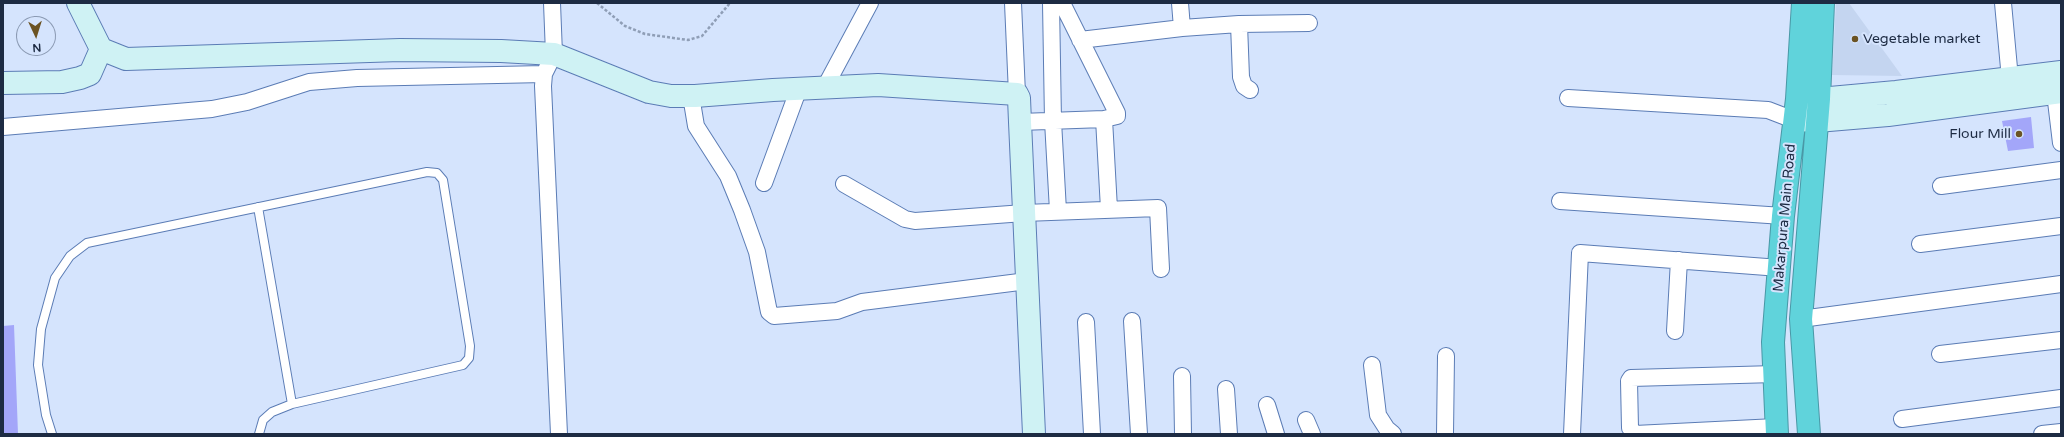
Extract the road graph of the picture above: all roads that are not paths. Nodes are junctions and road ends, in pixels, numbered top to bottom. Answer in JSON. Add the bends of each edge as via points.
{"nodes":[{"id":1,"x":78,"y":3,"type":"edge"},
{"id":2,"x":552,"y":3,"type":"edge"},
{"id":3,"x":870,"y":3,"type":"edge"},
{"id":4,"x":1013,"y":3,"type":"edge"},
{"id":5,"x":1050,"y":3,"type":"edge"},
{"id":6,"x":1062,"y":3,"type":"edge"},
{"id":7,"x":1180,"y":3,"type":"edge"},
{"id":8,"x":1803,"y":3,"type":"edge"},
{"id":9,"x":1822,"y":3,"type":"edge"},
{"id":10,"x":2003,"y":3,"type":"edge"},
{"id":11,"x":1309,"y":23,"type":"dead end"},
{"id":12,"x":1239,"y":24,"type":"junction"},
{"id":13,"x":1182,"y":28,"type":"junction"},
{"id":14,"x":1080,"y":40,"type":"junction"},
{"id":15,"x":101,"y":49,"type":"junction"},
{"id":16,"x":554,"y":54,"type":"junction"},
{"id":17,"x":126,"y":59,"type":"junction"},
{"id":18,"x":2061,"y":72,"type":"edge"},
{"id":19,"x":90,"y":74,"type":"junction"},
{"id":20,"x":544,"y":74,"type":"junction"},
{"id":21,"x":2010,"y":79,"type":"junction"},
{"id":22,"x":3,"y":83,"type":"edge"},
{"id":23,"x":825,"y":87,"type":"junction"},
{"id":24,"x":799,"y":88,"type":"junction"},
{"id":25,"x":1250,"y":90,"type":"dead end"},
{"id":26,"x":2058,"y":93,"type":"edge"},
{"id":27,"x":1017,"y":94,"type":"junction"},
{"id":28,"x":691,"y":96,"type":"junction"},
{"id":29,"x":1568,"y":98,"type":"dead end"},
{"id":30,"x":1797,"y":99,"type":"junction"},
{"id":31,"x":1819,"y":99,"type":"junction"},
{"id":32,"x":1768,"y":110,"type":"junction"},
{"id":33,"x":1104,"y":120,"type":"junction"},
{"id":34,"x":1794,"y":120,"type":"junction"},
{"id":35,"x":1053,"y":121,"type":"junction"},
{"id":36,"x":1817,"y":121,"type":"junction"},
{"id":37,"x":1020,"y":122,"type":"junction"},
{"id":38,"x":3,"y":127,"type":"edge"},
{"id":39,"x":2061,"y":143,"type":"edge"},
{"id":40,"x":2061,"y":170,"type":"edge"},
{"id":41,"x":764,"y":183,"type":"dead end"},
{"id":42,"x":844,"y":184,"type":"dead end"},
{"id":43,"x":1940,"y":186,"type":"dead end"},
{"id":44,"x":1560,"y":201,"type":"dead end"},
{"id":45,"x":258,"y":207,"type":"junction"},
{"id":46,"x":1109,"y":209,"type":"junction"},
{"id":47,"x":1058,"y":211,"type":"junction"},
{"id":48,"x":1024,"y":213,"type":"junction"},
{"id":49,"x":1783,"y":216,"type":"junction"},
{"id":50,"x":2061,"y":226,"type":"edge"},
{"id":51,"x":1920,"y":244,"type":"dead end"},
{"id":52,"x":1678,"y":260,"type":"junction"},
{"id":53,"x":1780,"y":268,"type":"junction"},
{"id":54,"x":1161,"y":269,"type":"dead end"},
{"id":55,"x":1027,"y":281,"type":"junction"},
{"id":56,"x":2061,"y":284,"type":"edge"},
{"id":57,"x":1801,"y":319,"type":"junction"},
{"id":58,"x":1132,"y":321,"type":"dead end"},
{"id":59,"x":1086,"y":322,"type":"dead end"},
{"id":60,"x":1675,"y":331,"type":"dead end"},
{"id":61,"x":2061,"y":340,"type":"edge"},
{"id":62,"x":1940,"y":354,"type":"dead end"},
{"id":63,"x":1446,"y":356,"type":"dead end"},
{"id":64,"x":1372,"y":365,"type":"dead end"},
{"id":65,"x":1775,"y":374,"type":"junction"},
{"id":66,"x":1182,"y":376,"type":"dead end"},
{"id":67,"x":1226,"y":389,"type":"dead end"},
{"id":68,"x":2061,"y":398,"type":"edge"},
{"id":69,"x":292,"y":404,"type":"junction"},
{"id":70,"x":1268,"y":405,"type":"dead end"},
{"id":71,"x":1902,"y":419,"type":"dead end"},
{"id":72,"x":1777,"y":430,"type":"edge"},
{"id":73,"x":2061,"y":432,"type":"edge"},
{"id":74,"x":52,"y":434,"type":"edge"},
{"id":75,"x":259,"y":434,"type":"edge"},
{"id":76,"x":559,"y":434,"type":"edge"},
{"id":77,"x":1034,"y":434,"type":"edge"},
{"id":78,"x":1092,"y":434,"type":"edge"},
{"id":79,"x":1139,"y":434,"type":"edge"},
{"id":80,"x":1183,"y":434,"type":"edge"},
{"id":81,"x":1229,"y":434,"type":"edge"},
{"id":82,"x":1276,"y":434,"type":"edge"},
{"id":83,"x":1393,"y":434,"type":"edge"},
{"id":84,"x":1445,"y":434,"type":"edge"},
{"id":85,"x":1572,"y":434,"type":"edge"},
{"id":86,"x":1635,"y":434,"type":"edge"},
{"id":87,"x":1809,"y":434,"type":"edge"},
{"id":88,"x":2042,"y":434,"type":"edge"}],
"edges":[{"from":1,"to":15,"type":"street"},
{"from":2,"to":16,"type":"street"},
{"from":3,"to":23,"type":"street"},
{"from":4,"to":27,"type":"street"},
{"from":5,"to":35,"type":"street"},
{"from":6,"to":14,"type":"street"},
{"from":7,"to":13,"type":"street"},
{"from":8,"to":30,"type":"highway","name":"Makarpura Main Road"},
{"from":9,"to":31,"type":"highway","name":"Makarpura Main Road"},
{"from":10,"to":21,"type":"street"},
{"from":11,"to":12,"type":"street"},
{"from":12,"to":13,"type":"street"},
{"from":12,"to":25,"type":"street","via":[[1241,77],[1244,86]]},
{"from":13,"to":14,"type":"street"},
{"from":14,"to":33,"type":"street","via":[[1117,113],[1114,118]]},
{"from":15,"to":17,"type":"street"},
{"from":15,"to":19,"type":"street"},
{"from":16,"to":17,"type":"street","via":[[400,50]]},
{"from":16,"to":20,"type":"street"},
{"from":16,"to":28,"type":"street","via":[[649,92]]},
{"from":17,"to":19,"type":"street"},
{"from":18,"to":21,"type":"street"},
{"from":19,"to":22,"type":"street","via":[[62,82]]},
{"from":20,"to":38,"type":"street","via":[[357,78],[308,82],[247,102],[212,108]]},
{"from":20,"to":76,"type":"street"},
{"from":21,"to":31,"type":"street"},
{"from":23,"to":24,"type":"street"},
{"from":23,"to":27,"type":"street","via":[[878,85]]},
{"from":24,"to":28,"type":"street"},
{"from":24,"to":41,"type":"street"},
{"from":26,"to":36,"type":"street","via":[[1917,112]]},
{"from":26,"to":39,"type":"street"},
{"from":27,"to":37,"type":"street"},
{"from":28,"to":55,"type":"street","via":[[696,126],[728,176],[742,210],[757,252],[769,312],[774,316],[837,311],[862,302]]},
{"from":29,"to":32,"type":"street"},
{"from":30,"to":31,"type":"street"},
{"from":30,"to":32,"type":"street"},
{"from":30,"to":34,"type":"highway","name":"Makarpura Main Road"},
{"from":31,"to":36,"type":"highway","name":"Makarpura Main Road"},
{"from":32,"to":34,"type":"street"},
{"from":33,"to":35,"type":"street"},
{"from":33,"to":46,"type":"street"},
{"from":34,"to":36,"type":"street"},
{"from":34,"to":49,"type":"highway","name":"Makarpura Main Road"},
{"from":35,"to":37,"type":"street"},
{"from":35,"to":47,"type":"street"},
{"from":36,"to":57,"type":"highway","name":"Makarpura Main Road"},
{"from":37,"to":48,"type":"street"},
{"from":40,"to":43,"type":"street"},
{"from":42,"to":48,"type":"street","via":[[906,219],[929,220]]},
{"from":44,"to":49,"type":"street"},
{"from":45,"to":69,"type":"lane"},
{"from":45,"to":69,"type":"lane","via":[[427,172],[437,173],[443,180],[470,346],[469,358],[463,365]]},
{"from":45,"to":74,"type":"lane","via":[[87,243],[70,256],[55,278],[41,329],[38,365],[46,415]]},
{"from":46,"to":47,"type":"street"},
{"from":46,"to":54,"type":"street","via":[[1158,208]]},
{"from":47,"to":48,"type":"street"},
{"from":48,"to":55,"type":"street"},
{"from":49,"to":53,"type":"highway","name":"Makarpura Main Road"},
{"from":50,"to":51,"type":"street"},
{"from":52,"to":53,"type":"street"},
{"from":52,"to":60,"type":"street"},
{"from":52,"to":85,"type":"street","via":[[1580,252]]},
{"from":53,"to":65,"type":"highway","name":"Makarpura Main Road","via":[[1774,342]]},
{"from":55,"to":77,"type":"street"},
{"from":56,"to":57,"type":"street"},
{"from":57,"to":87,"type":"highway","name":"Makarpura Main Road"},
{"from":58,"to":79,"type":"street"},
{"from":59,"to":78,"type":"street"},
{"from":61,"to":62,"type":"street"},
{"from":63,"to":84,"type":"street"},
{"from":64,"to":83,"type":"street","via":[[1378,415]]},
{"from":65,"to":72,"type":"highway","name":"Makarpura Main Road"},
{"from":65,"to":86,"type":"street","via":[[1631,378],[1630,428]]},
{"from":66,"to":80,"type":"street"},
{"from":67,"to":81,"type":"street"},
{"from":68,"to":71,"type":"street"},
{"from":69,"to":75,"type":"lane","via":[[272,412],[263,420]]},
{"from":70,"to":82,"type":"street"},
{"from":72,"to":86,"type":"street"},
{"from":73,"to":88,"type":"street"}]}
